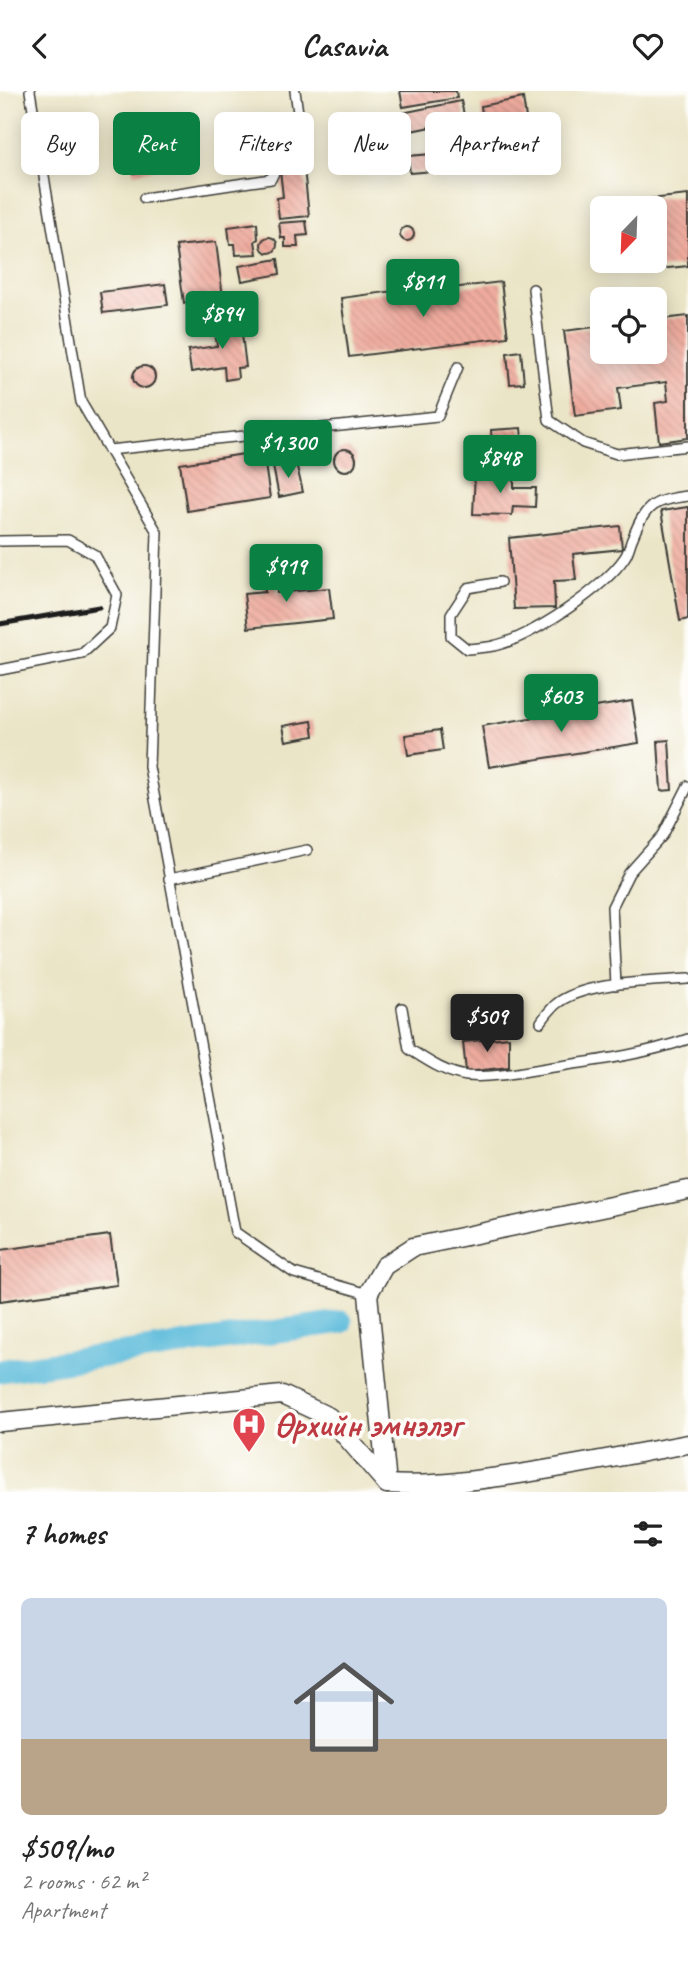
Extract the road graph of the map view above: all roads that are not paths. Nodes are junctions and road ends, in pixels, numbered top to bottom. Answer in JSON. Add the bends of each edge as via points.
{"nodes":[{"id":1,"x":30,"y":91,"type":"edge"},
{"id":2,"x":295,"y":91,"type":"edge"},
{"id":3,"x":144,"y":198,"type":"dead end"},
{"id":4,"x":533,"y":289,"type":"dead end"},
{"id":5,"x":458,"y":367,"type":"dead end"},
{"id":6,"x":688,"y":446,"type":"edge"},
{"id":7,"x":109,"y":450,"type":"junction"},
{"id":8,"x":688,"y":496,"type":"edge"},
{"id":9,"x":0,"y":541,"type":"edge"},
{"id":10,"x":500,"y":582,"type":"dead end"},
{"id":11,"x":0,"y":670,"type":"edge"},
{"id":12,"x":688,"y":786,"type":"edge"},
{"id":13,"x":307,"y":850,"type":"dead end"},
{"id":14,"x":169,"y":879,"type":"junction"},
{"id":15,"x":688,"y":979,"type":"edge"},
{"id":16,"x":617,"y":985,"type":"junction"},
{"id":17,"x":402,"y":1008,"type":"dead end"},
{"id":18,"x":541,"y":1022,"type":"dead end"},
{"id":19,"x":688,"y":1039,"type":"edge"},
{"id":20,"x":688,"y":1190,"type":"edge"},
{"id":21,"x":368,"y":1294,"type":"junction"},
{"id":22,"x":0,"y":1422,"type":"edge"},
{"id":23,"x":688,"y":1444,"type":"edge"},
{"id":24,"x":388,"y":1488,"type":"edge"}],
"edges":[{"from":1,"to":7,"type":"lane","via":[[81,402]]},
{"from":2,"to":3,"type":"lane","via":[[299,120],[271,179]]},
{"from":4,"to":6,"type":"lane","via":[[549,420],[583,443],[617,454]]},
{"from":5,"to":7,"type":"lane","via":[[438,416]]},
{"from":7,"to":14,"type":"lane","via":[[157,532],[149,767]]},
{"from":8,"to":10,"type":"lane","via":[[668,499],[641,516],[625,557],[573,605],[524,635],[494,646],[467,649],[451,636],[451,614],[468,588]]},
{"from":9,"to":11,"type":"lane","via":[[68,540],[95,555],[117,595],[110,628],[82,654]]},
{"from":12,"to":16,"type":"lane","via":[[663,835],[628,873],[612,908]]},
{"from":13,"to":14,"type":"lane"},
{"from":14,"to":21,"type":"lane","via":[[235,1232],[294,1273]]},
{"from":15,"to":16,"type":"lane"},
{"from":16,"to":18,"type":"lane","via":[[568,997]]},
{"from":17,"to":19,"type":"lane","via":[[410,1049],[440,1069],[467,1076],[505,1075],[605,1059]]},
{"from":20,"to":21,"type":"street","via":[[413,1247],[384,1266]]},
{"from":21,"to":24,"type":"street"},
{"from":22,"to":24,"type":"street","via":[[282,1395],[329,1417]]},
{"from":23,"to":24,"type":"street","via":[[540,1471]]}]}
